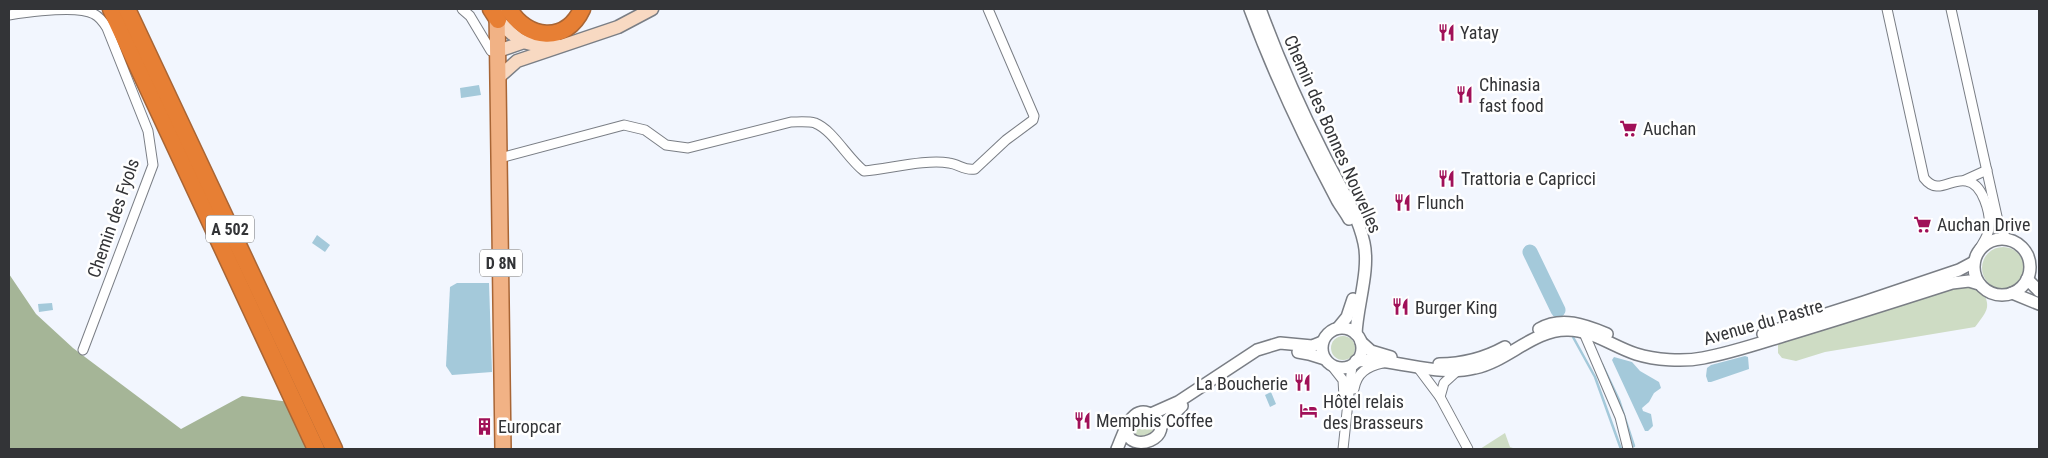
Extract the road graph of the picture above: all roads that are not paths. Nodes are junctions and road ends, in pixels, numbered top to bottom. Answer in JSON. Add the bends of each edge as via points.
{"nodes":[{"id":1,"x":111,"y":9,"type":"edge"},
{"id":2,"x":127,"y":9,"type":"edge"},
{"id":3,"x":462,"y":9,"type":"edge"},
{"id":4,"x":582,"y":9,"type":"edge"},
{"id":5,"x":637,"y":9,"type":"edge"},
{"id":6,"x":652,"y":9,"type":"edge"},
{"id":7,"x":988,"y":9,"type":"edge"},
{"id":8,"x":1250,"y":9,"type":"edge"},
{"id":9,"x":1260,"y":9,"type":"edge"},
{"id":10,"x":1886,"y":9,"type":"edge"},
{"id":11,"x":1951,"y":9,"type":"edge"},
{"id":12,"x":499,"y":12,"type":"edge"},
{"id":13,"x":9,"y":15,"type":"edge"},
{"id":14,"x":524,"y":42,"type":"junction"},
{"id":15,"x":498,"y":51,"type":"junction"},
{"id":16,"x":517,"y":61,"type":"junction"},
{"id":17,"x":500,"y":76,"type":"junction"},
{"id":18,"x":500,"y":158,"type":"junction"},
{"id":19,"x":1987,"y":170,"type":"junction"},
{"id":20,"x":1965,"y":180,"type":"junction"},
{"id":21,"x":2006,"y":239,"type":"junction"},
{"id":22,"x":1979,"y":250,"type":"junction"},
{"id":23,"x":1974,"y":262,"type":"junction"},
{"id":24,"x":2027,"y":279,"type":"junction"},
{"id":25,"x":1979,"y":284,"type":"junction"},
{"id":26,"x":2039,"y":291,"type":"edge"},
{"id":27,"x":2012,"y":293,"type":"junction"},
{"id":28,"x":2039,"y":304,"type":"edge"},
{"id":29,"x":1338,"y":328,"type":"junction"},
{"id":30,"x":1584,"y":333,"type":"junction"},
{"id":31,"x":1358,"y":338,"type":"junction"},
{"id":32,"x":1322,"y":342,"type":"junction"},
{"id":33,"x":83,"y":350,"type":"dead end"},
{"id":34,"x":1329,"y":362,"type":"junction"},
{"id":35,"x":1385,"y":362,"type":"junction"},
{"id":36,"x":1354,"y":363,"type":"junction"},
{"id":37,"x":1419,"y":369,"type":"junction"},
{"id":38,"x":1456,"y":372,"type":"junction"},
{"id":39,"x":1440,"y":397,"type":"junction"},
{"id":40,"x":1151,"y":414,"type":"junction"},
{"id":41,"x":1160,"y":427,"type":"junction"},
{"id":42,"x":1346,"y":427,"type":"junction"},
{"id":43,"x":1126,"y":428,"type":"junction"},
{"id":44,"x":1138,"y":448,"type":"edge"},
{"id":45,"x":316,"y":449,"type":"edge"},
{"id":46,"x":334,"y":449,"type":"edge"},
{"id":47,"x":503,"y":449,"type":"edge"},
{"id":48,"x":1117,"y":449,"type":"edge"},
{"id":49,"x":1343,"y":449,"type":"edge"},
{"id":50,"x":1468,"y":449,"type":"edge"},
{"id":51,"x":1628,"y":449,"type":"edge"}],
"edges":[{"from":1,"to":45,"type":"highway","number":"A 502"},
{"from":2,"to":46,"type":"highway","number":"A 502"},
{"from":3,"to":15,"type":"street","via":[[470,16],[491,51]]},
{"from":4,"to":12,"type":"highway","via":[[570,26],[548,34],[532,32]]},
{"from":5,"to":14,"type":"main road","via":[[619,20],[554,43],[539,46]]},
{"from":6,"to":16,"type":"main road","via":[[618,28]]},
{"from":7,"to":18,"type":"street","via":[[1034,116],[975,169],[936,163],[864,171],[824,128],[804,122],[792,122],[688,148],[666,145],[645,130],[624,124]]},
{"from":8,"to":29,"type":"street","name":"Chemin des Bonnes Nouvelles","via":[[1268,57],[1349,218],[1357,244],[1358,274],[1350,311]]},
{"from":9,"to":31,"type":"street","name":"Chemin des Bonnes Nouvelles","via":[[1300,108],[1354,215],[1364,243],[1365,274],[1357,312]]},
{"from":10,"to":20,"type":"street","via":[[1924,178],[1934,186]]},
{"from":11,"to":19,"type":"street"},
{"from":12,"to":14,"type":"main road","via":[[510,32]]},
{"from":12,"to":15,"type":"main road","number":"D 8N"},
{"from":13,"to":33,"type":"street","name":"Chemin des Fyols","via":[[51,9],[97,15],[107,28],[148,131],[152,165]]},
{"from":14,"to":15,"type":"main road"},
{"from":15,"to":16,"type":"main road"},
{"from":15,"to":17,"type":"main road","number":"D 8N"},
{"from":16,"to":17,"type":"main road"},
{"from":17,"to":18,"type":"main road","number":"D 8N"},
{"from":18,"to":47,"type":"main road","number":"D 8N"},
{"from":19,"to":20,"type":"street"},
{"from":19,"to":21,"type":"street","via":[[1998,221]]},
{"from":20,"to":22,"type":"street","via":[[1981,189],[1987,211],[1989,230]]},
{"from":21,"to":22,"type":"street","via":[[1990,241]]},
{"from":21,"to":24,"type":"street","via":[[2019,245],[2026,253],[2030,269]]},
{"from":22,"to":23,"type":"street"},
{"from":23,"to":25,"type":"street"},
{"from":23,"to":31,"type":"street","name":"Avenue du Pastre","via":[[1864,302],[1705,350],[1670,352],[1650,349],[1585,326],[1560,322],[1542,327],[1495,353],[1466,362],[1435,364],[1371,351]]},
{"from":24,"to":26,"type":"street"},
{"from":24,"to":27,"type":"street"},
{"from":25,"to":27,"type":"street","via":[[1993,294]]},
{"from":25,"to":30,"type":"street","name":"Avenue du Pastre","via":[[1969,281],[1952,283],[1702,359],[1663,359],[1636,354]]},
{"from":27,"to":28,"type":"street"},
{"from":29,"to":31,"type":"street","via":[[1347,329]]},
{"from":29,"to":32,"type":"street","via":[[1328,333]]},
{"from":30,"to":38,"type":"street","name":"Avenue du Pastre","via":[[1570,330],[1547,333],[1491,364]]},
{"from":30,"to":51,"type":"street","via":[[1620,417]]},
{"from":31,"to":36,"type":"street","via":[[1361,352]]},
{"from":32,"to":34,"type":"street","via":[[1322,351]]},
{"from":32,"to":40,"type":"street","via":[[1312,346],[1280,343],[1257,350],[1178,402]]},
{"from":34,"to":36,"type":"street","via":[[1341,368]]},
{"from":34,"to":41,"type":"street","via":[[1309,354],[1279,350],[1258,357],[1181,406]]},
{"from":34,"to":42,"type":"street","via":[[1342,380]]},
{"from":35,"to":36,"type":"street","name":"Avenue du Pastre"},
{"from":35,"to":37,"type":"street","name":"Avenue du Pastre"},
{"from":35,"to":42,"type":"street","via":[[1366,369],[1358,376]]},
{"from":36,"to":42,"type":"street"},
{"from":37,"to":38,"type":"street","name":"Avenue du Pastre"},
{"from":37,"to":39,"type":"street"},
{"from":38,"to":39,"type":"street","via":[[1444,383]]},
{"from":39,"to":50,"type":"street"},
{"from":40,"to":41,"type":"street"},
{"from":40,"to":43,"type":"street","via":[[1134,415]]},
{"from":41,"to":44,"type":"street","via":[[1156,441]]},
{"from":42,"to":49,"type":"street"},
{"from":43,"to":44,"type":"street","via":[[1128,438]]},
{"from":43,"to":48,"type":"street"}]}
